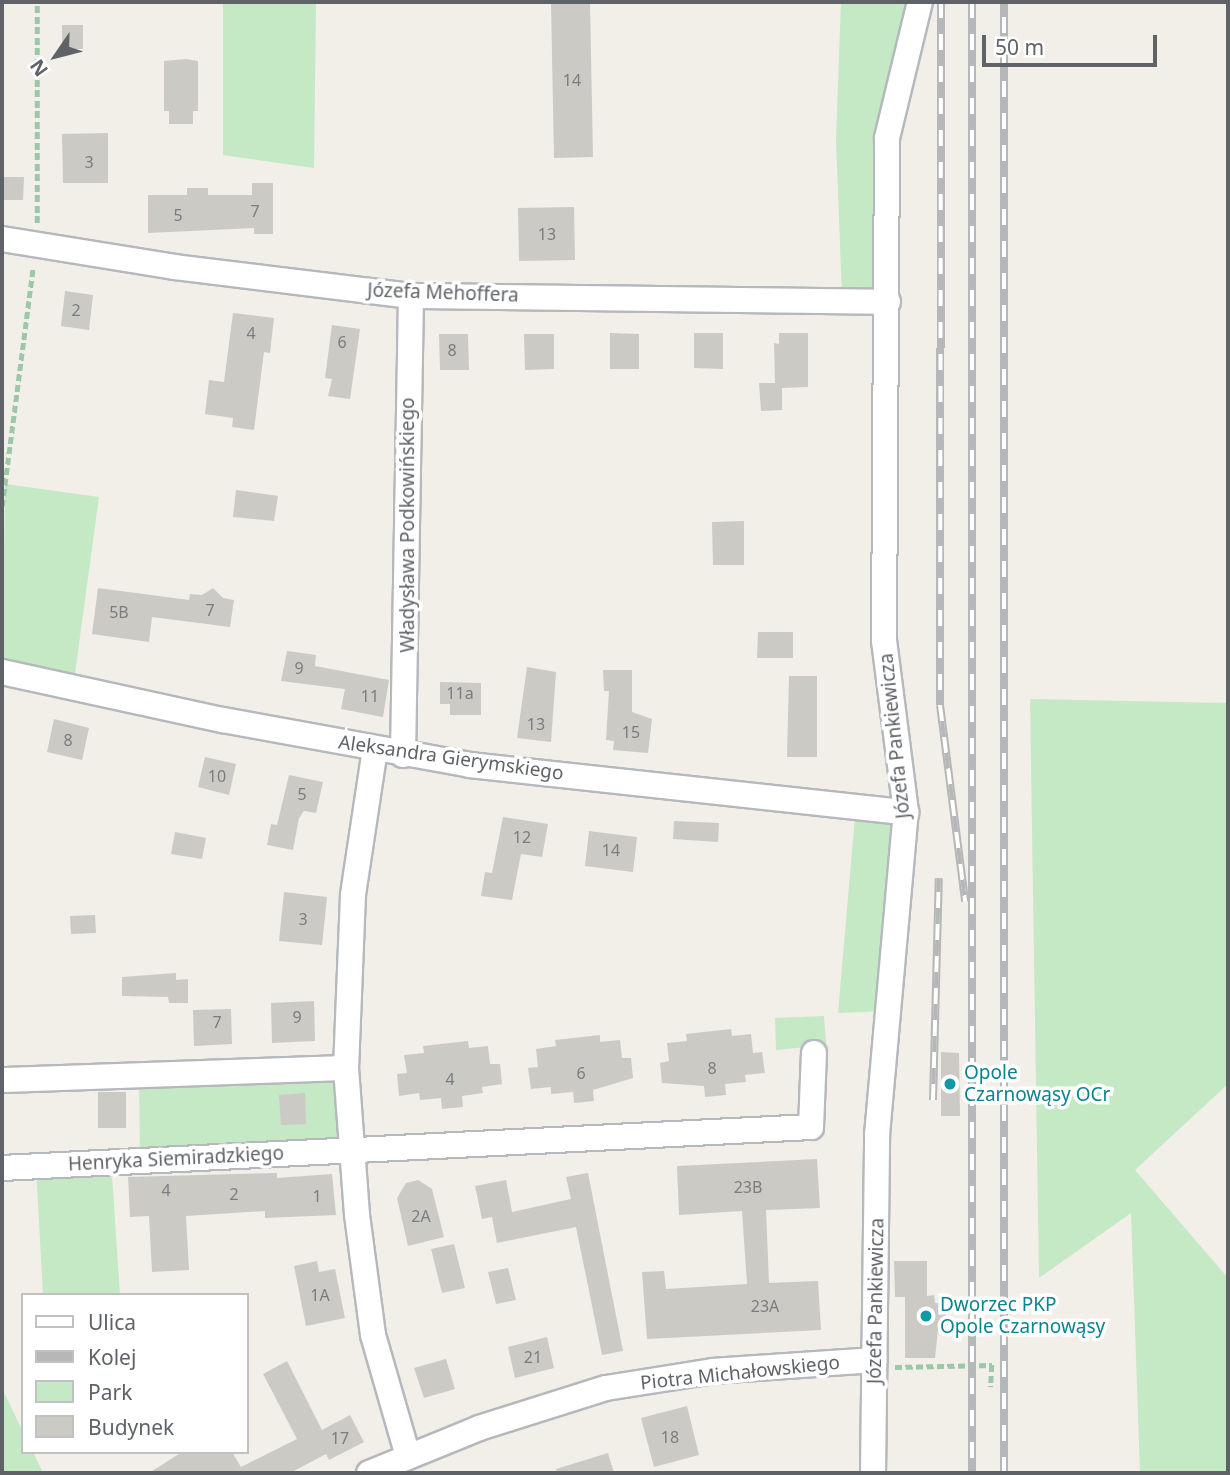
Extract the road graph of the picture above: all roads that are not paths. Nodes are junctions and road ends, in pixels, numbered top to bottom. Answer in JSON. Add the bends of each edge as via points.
{"nodes":[{"id":1,"x":920,"y":2,"type":"edge"},
{"id":2,"x":2,"y":239,"type":"edge"},
{"id":3,"x":411,"y":296,"type":"junction"},
{"id":4,"x":888,"y":302,"type":"junction"},
{"id":5,"x":2,"y":672,"type":"edge"},
{"id":6,"x":375,"y":749,"type":"junction"},
{"id":7,"x":403,"y":755,"type":"junction"},
{"id":8,"x":906,"y":812,"type":"junction"},
{"id":9,"x":814,"y":1053,"type":"dead end"},
{"id":10,"x":346,"y":1068,"type":"junction"},
{"id":11,"x":2,"y":1080,"type":"edge"},
{"id":12,"x":351,"y":1151,"type":"junction"},
{"id":13,"x":2,"y":1168,"type":"edge"},
{"id":14,"x":875,"y":1360,"type":"junction"},
{"id":15,"x":408,"y":1456,"type":"junction"},
{"id":16,"x":369,"y":1473,"type":"edge"},
{"id":17,"x":873,"y":1473,"type":"edge"}],
"edges":[{"from":1,"to":4,"type":"street","name":"Józefa Pankiewicza","via":[[887,138]]},
{"from":2,"to":3,"type":"street","name":"Józefa Mehoffera","via":[[175,267]]},
{"from":3,"to":4,"type":"street","name":"Józefa Mehoffera"},
{"from":3,"to":7,"type":"street","name":"Władysława Podkowińskiego"},
{"from":4,"to":8,"type":"street","name":"Józefa Pankiewicza","via":[[884,641]]},
{"from":5,"to":6,"type":"street","name":"Aleksandra Gierymskiego"},
{"from":6,"to":7,"type":"street","name":"Aleksandra Gierymskiego"},
{"from":6,"to":10,"type":"street","via":[[353,895]]},
{"from":7,"to":8,"type":"street","name":"Aleksandra Gierymskiego"},
{"from":8,"to":14,"type":"street","name":"Józefa Pankiewicza","via":[[877,1135]]},
{"from":9,"to":12,"type":"street","name":"Henryka Siemiradzkiego","via":[[811,1127]]},
{"from":10,"to":11,"type":"street"},
{"from":10,"to":12,"type":"street"},
{"from":12,"to":13,"type":"street","name":"Henryka Siemiradzkiego"},
{"from":12,"to":15,"type":"street","via":[[373,1335]]},
{"from":14,"to":15,"type":"street","name":"Piotra Michałowskiego","via":[[713,1371],[606,1388]]},
{"from":14,"to":17,"type":"street","name":"Józefa Pankiewicza"},
{"from":15,"to":16,"type":"street","name":"Piotra Michałowskiego"}]}
